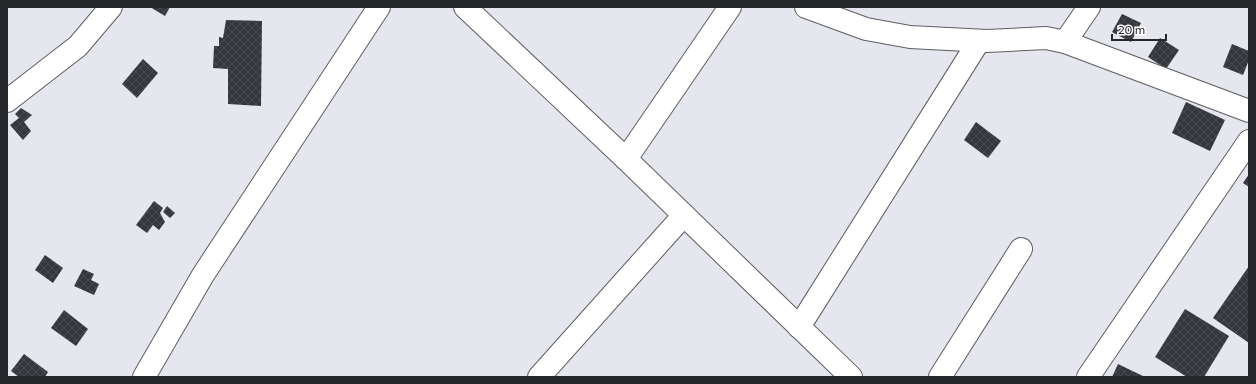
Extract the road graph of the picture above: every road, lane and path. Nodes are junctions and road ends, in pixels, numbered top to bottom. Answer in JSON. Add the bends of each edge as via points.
{"nodes":[{"id":1,"x":111,"y":7,"type":"edge"},
{"id":2,"x":378,"y":7,"type":"edge"},
{"id":3,"x":465,"y":7,"type":"edge"},
{"id":4,"x":730,"y":7,"type":"edge"},
{"id":5,"x":806,"y":7,"type":"edge"},
{"id":6,"x":1089,"y":7,"type":"edge"},
{"id":7,"x":979,"y":41,"type":"junction"},
{"id":8,"x":1065,"y":42,"type":"junction"},
{"id":9,"x":7,"y":101,"type":"edge"},
{"id":10,"x":1249,"y":110,"type":"edge"},
{"id":11,"x":1249,"y":141,"type":"edge"},
{"id":12,"x":626,"y":159,"type":"junction"},
{"id":13,"x":684,"y":215,"type":"junction"},
{"id":14,"x":1021,"y":249,"type":"dead end"},
{"id":15,"x":798,"y":326,"type":"junction"},
{"id":16,"x":144,"y":377,"type":"edge"},
{"id":17,"x":539,"y":377,"type":"edge"},
{"id":18,"x":851,"y":377,"type":"edge"},
{"id":19,"x":940,"y":377,"type":"edge"},
{"id":20,"x":1088,"y":377,"type":"edge"}],
"edges":[{"from":1,"to":9,"type":"street","via":[[78,46]]},
{"from":2,"to":16,"type":"street","via":[[203,275]]},
{"from":3,"to":12,"type":"street"},
{"from":4,"to":12,"type":"street"},
{"from":5,"to":7,"type":"street","via":[[866,29],[910,37]]},
{"from":6,"to":8,"type":"street"},
{"from":7,"to":8,"type":"street","via":[[1046,38]]},
{"from":7,"to":15,"type":"street"},
{"from":8,"to":10,"type":"street"},
{"from":11,"to":20,"type":"street"},
{"from":12,"to":13,"type":"street"},
{"from":13,"to":15,"type":"street"},
{"from":13,"to":17,"type":"street"},
{"from":14,"to":19,"type":"street"},
{"from":15,"to":18,"type":"street"}]}
